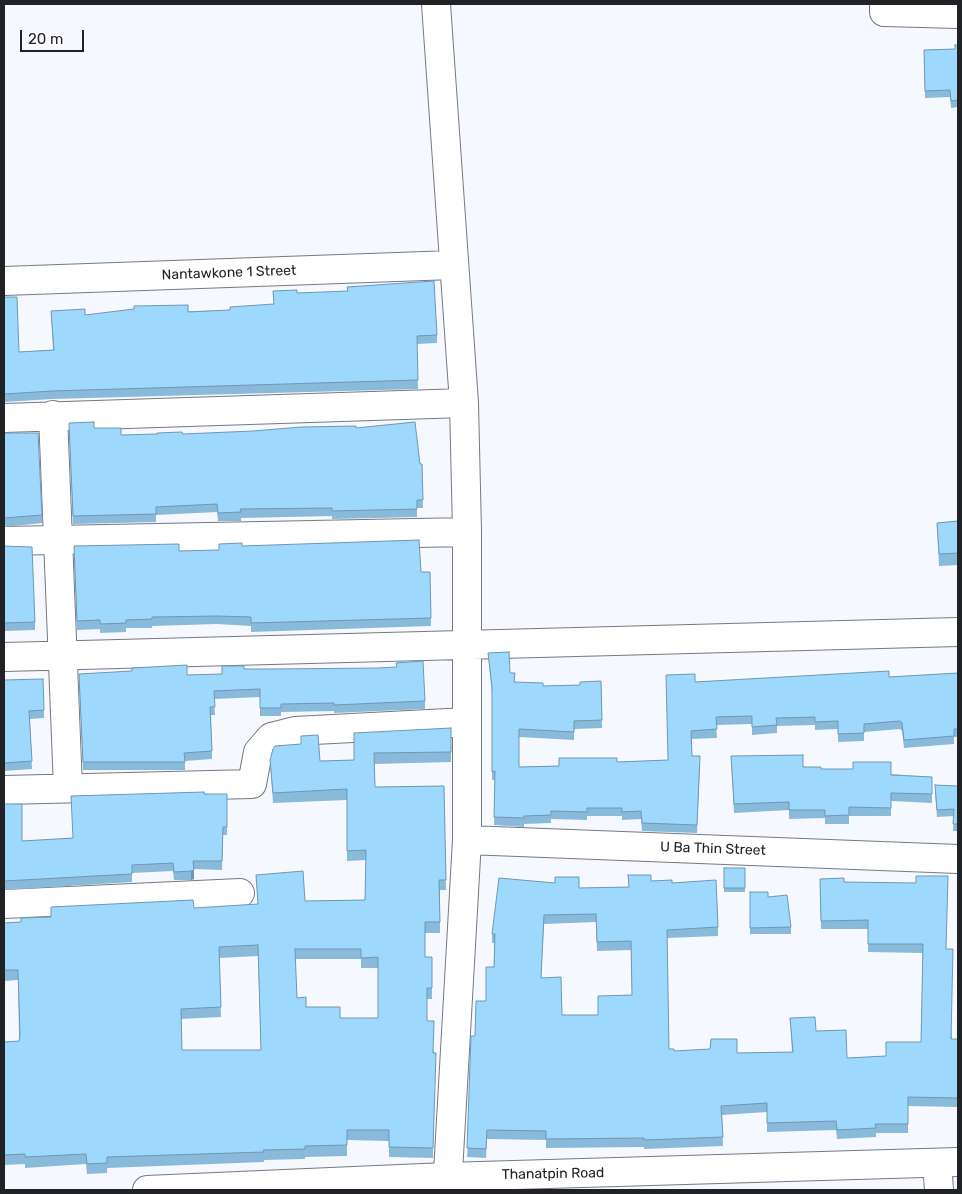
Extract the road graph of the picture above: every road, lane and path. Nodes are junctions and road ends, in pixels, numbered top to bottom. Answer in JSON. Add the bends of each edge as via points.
{"nodes":[{"id":1,"x":436,"y":4,"type":"edge"},
{"id":2,"x":884,"y":4,"type":"edge"},
{"id":3,"x":958,"y":14,"type":"edge"},
{"id":4,"x":453,"y":265,"type":"junction"},
{"id":5,"x":4,"y":281,"type":"edge"},
{"id":6,"x":464,"y":403,"type":"junction"},
{"id":7,"x":53,"y":415,"type":"junction"},
{"id":8,"x":4,"y":418,"type":"edge"},
{"id":9,"x":467,"y":532,"type":"junction"},
{"id":10,"x":58,"y":540,"type":"junction"},
{"id":11,"x":4,"y":541,"type":"edge"},
{"id":12,"x":958,"y":632,"type":"edge"},
{"id":13,"x":468,"y":643,"type":"junction"},
{"id":14,"x":61,"y":656,"type":"junction"},
{"id":15,"x":4,"y":657,"type":"edge"},
{"id":16,"x":467,"y":722,"type":"junction"},
{"id":17,"x":68,"y":788,"type":"junction"},
{"id":18,"x":4,"y":790,"type":"edge"},
{"id":19,"x":467,"y":840,"type":"junction"},
{"id":20,"x":958,"y":859,"type":"edge"},
{"id":21,"x":240,"y":893,"type":"dead end"},
{"id":22,"x":4,"y":904,"type":"edge"},
{"id":23,"x":947,"y":1163,"type":"edge"},
{"id":24,"x":447,"y":1184,"type":"edge"},
{"id":25,"x":148,"y":1190,"type":"edge"},
{"id":26,"x":939,"y":1190,"type":"edge"}],
"edges":[{"from":1,"to":4,"type":"street"},
{"from":2,"to":3,"type":"street","via":[[884,12]]},
{"from":4,"to":5,"type":"street","name":"Nantawkone 1 Street"},
{"from":4,"to":6,"type":"street"},
{"from":6,"to":7,"type":"street"},
{"from":6,"to":9,"type":"street"},
{"from":7,"to":8,"type":"street"},
{"from":7,"to":10,"type":"street"},
{"from":9,"to":10,"type":"street"},
{"from":9,"to":13,"type":"street"},
{"from":10,"to":11,"type":"street"},
{"from":10,"to":14,"type":"street"},
{"from":12,"to":13,"type":"street"},
{"from":13,"to":14,"type":"street"},
{"from":13,"to":16,"type":"street"},
{"from":14,"to":15,"type":"street"},
{"from":14,"to":17,"type":"street"},
{"from":16,"to":17,"type":"street","via":[[295,731],[270,737],[258,752],[252,784]]},
{"from":16,"to":19,"type":"street"},
{"from":17,"to":18,"type":"street"},
{"from":19,"to":20,"type":"street","name":"U Ba Thin Street"},
{"from":19,"to":24,"type":"street"},
{"from":21,"to":22,"type":"street"},
{"from":23,"to":24,"type":"street","name":"Thanatpin Road"},
{"from":23,"to":26,"type":"street"},
{"from":24,"to":25,"type":"street","name":"Thanatpin Road"}]}
